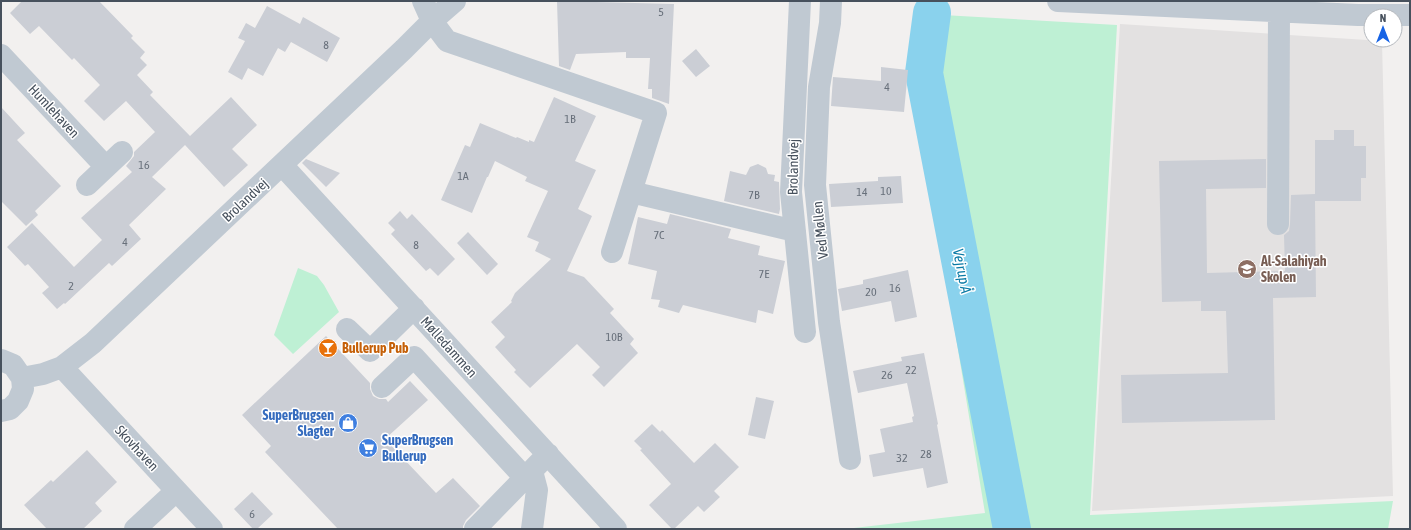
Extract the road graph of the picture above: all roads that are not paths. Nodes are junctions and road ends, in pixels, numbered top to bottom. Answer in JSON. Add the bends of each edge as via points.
{"nodes":[{"id":1,"x":455,"y":1,"type":"edge"},
{"id":2,"x":800,"y":1,"type":"edge"},
{"id":3,"x":831,"y":1,"type":"edge"},
{"id":4,"x":1058,"y":1,"type":"edge"},
{"id":5,"x":427,"y":11,"type":"edge"},
{"id":6,"x":1279,"y":12,"type":"junction"},
{"id":7,"x":1410,"y":15,"type":"edge"},
{"id":8,"x":1,"y":55,"type":"edge"},
{"id":9,"x":282,"y":165,"type":"junction"},
{"id":10,"x":87,"y":185,"type":"dead end"},
{"id":11,"x":631,"y":192,"type":"junction"},
{"id":12,"x":1278,"y":224,"type":"dead end"},
{"id":13,"x":795,"y":231,"type":"junction"},
{"id":14,"x":612,"y":252,"type":"dead end"},
{"id":15,"x":414,"y":308,"type":"junction"},
{"id":16,"x":347,"y":329,"type":"dead end"},
{"id":17,"x":805,"y":332,"type":"dead end"},
{"id":18,"x":448,"y":346,"type":"junction"},
{"id":19,"x":1,"y":360,"type":"edge"},
{"id":20,"x":62,"y":367,"type":"junction"},
{"id":21,"x":425,"y":369,"type":"junction"},
{"id":22,"x":22,"y":378,"type":"junction"},
{"id":23,"x":382,"y":387,"type":"dead end"},
{"id":24,"x":1,"y":411,"type":"edge"},
{"id":25,"x":548,"y":454,"type":"junction"},
{"id":26,"x":850,"y":459,"type":"dead end"},
{"id":27,"x":528,"y":474,"type":"junction"},
{"id":28,"x":176,"y":491,"type":"junction"},
{"id":29,"x":136,"y":529,"type":"edge"},
{"id":30,"x":212,"y":529,"type":"edge"},
{"id":31,"x":476,"y":529,"type":"edge"},
{"id":32,"x":532,"y":529,"type":"edge"},
{"id":33,"x":616,"y":529,"type":"edge"}],
"edges":[{"from":1,"to":5,"type":"street","name":"Brolandvej"},
{"from":2,"to":13,"type":"street","name":"Brolandvej","via":[[792,192]]},
{"from":3,"to":26,"type":"street","name":"Ved Møllen","via":[[830,23],[819,87],[815,185],[829,322]]},
{"from":4,"to":6,"type":"street"},
{"from":5,"to":9,"type":"street","name":"Brolandvej","via":[[404,49]]},
{"from":5,"to":11,"type":"street","via":[[447,41],[656,113]]},
{"from":6,"to":7,"type":"street"},
{"from":6,"to":12,"type":"street"},
{"from":8,"to":10,"type":"street","name":"Humlehaven","via":[[114,160]]},
{"from":9,"to":15,"type":"street","name":"Mølledammen"},
{"from":9,"to":20,"type":"street","name":"Brolandvej","via":[[93,343]]},
{"from":11,"to":13,"type":"street"},
{"from":11,"to":14,"type":"street"},
{"from":13,"to":17,"type":"street","name":"Brolandvej"},
{"from":15,"to":16,"type":"street","via":[[370,351]]},
{"from":15,"to":18,"type":"street","name":"Mølledammen"},
{"from":18,"to":21,"type":"street"},
{"from":18,"to":25,"type":"street","name":"Mølledammen"},
{"from":19,"to":22,"type":"street","via":[[13,364]]},
{"from":20,"to":22,"type":"street","name":"Brolandvej"},
{"from":20,"to":28,"type":"street","name":"Skovhaven"},
{"from":21,"to":23,"type":"street","via":[[414,357]]},
{"from":21,"to":27,"type":"street"},
{"from":22,"to":24,"type":"street","via":[[23,389],[18,401],[10,409]]},
{"from":25,"to":27,"type":"street"},
{"from":25,"to":33,"type":"street","name":"Mølledammen"},
{"from":27,"to":31,"type":"street"},
{"from":27,"to":32,"type":"street","via":[[537,490]]},
{"from":28,"to":29,"type":"street"},
{"from":28,"to":30,"type":"street","name":"Skovhaven"}]}
